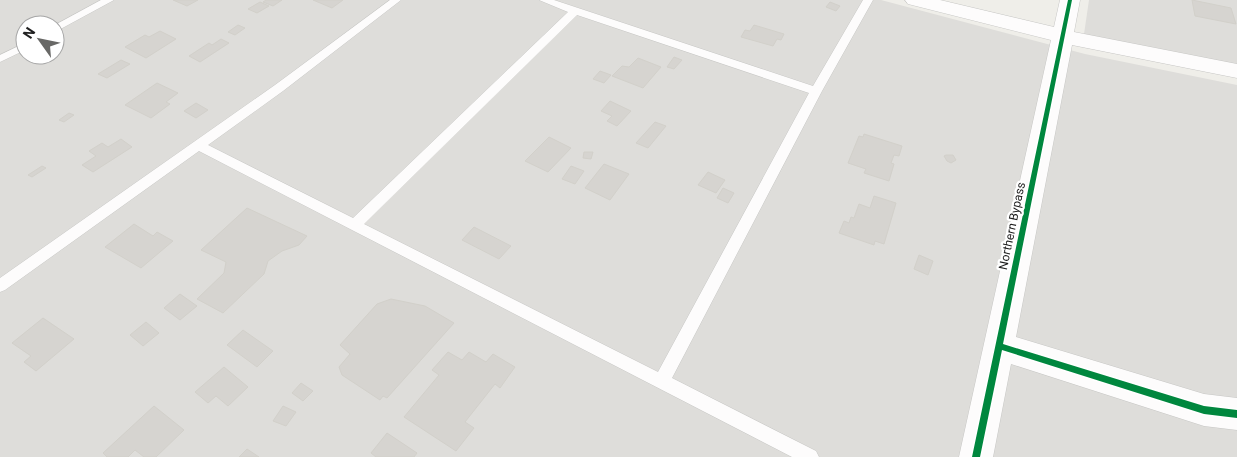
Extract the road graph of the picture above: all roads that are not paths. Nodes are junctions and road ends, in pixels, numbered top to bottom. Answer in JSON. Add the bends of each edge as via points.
{"nodes":[{"id":1,"x":108,"y":0,"type":"edge"},
{"id":2,"x":396,"y":0,"type":"edge"},
{"id":3,"x":544,"y":0,"type":"edge"},
{"id":4,"x":868,"y":0,"type":"edge"},
{"id":5,"x":915,"y":0,"type":"edge"},
{"id":6,"x":1070,"y":0,"type":"edge"},
{"id":7,"x":575,"y":11,"type":"junction"},
{"id":8,"x":65,"y":24,"type":"edge"},
{"id":9,"x":1062,"y":36,"type":"junction"},
{"id":10,"x":15,"y":51,"type":"edge"},
{"id":11,"x":0,"y":59,"type":"edge"},
{"id":12,"x":1237,"y":71,"type":"edge"},
{"id":13,"x":816,"y":91,"type":"junction"},
{"id":14,"x":197,"y":145,"type":"junction"},
{"id":15,"x":354,"y":225,"type":"junction"},
{"id":16,"x":0,"y":286,"type":"edge"},
{"id":17,"x":999,"y":346,"type":"junction"},
{"id":18,"x":662,"y":381,"type":"junction"},
{"id":19,"x":1237,"y":414,"type":"edge"},
{"id":20,"x":810,"y":457,"type":"edge"},
{"id":21,"x":976,"y":457,"type":"edge"}],
"edges":[{"from":1,"to":8,"type":"lane"},
{"from":2,"to":14,"type":"lane","via":[[280,88]]},
{"from":3,"to":7,"type":"lane"},
{"from":4,"to":13,"type":"lane"},
{"from":5,"to":9,"type":"street"},
{"from":6,"to":9,"type":"street","name":"Northern Bypass"},
{"from":7,"to":13,"type":"lane"},
{"from":7,"to":15,"type":"lane"},
{"from":9,"to":12,"type":"street"},
{"from":9,"to":17,"type":"street","name":"Northern Bypass"},
{"from":10,"to":11,"type":"lane"},
{"from":13,"to":18,"type":"lane"},
{"from":14,"to":15,"type":"lane"},
{"from":14,"to":16,"type":"lane"},
{"from":15,"to":18,"type":"lane"},
{"from":17,"to":19,"type":"street","via":[[1204,410]]},
{"from":17,"to":21,"type":"street","name":"Northern Bypass"},
{"from":18,"to":20,"type":"lane"}]}
